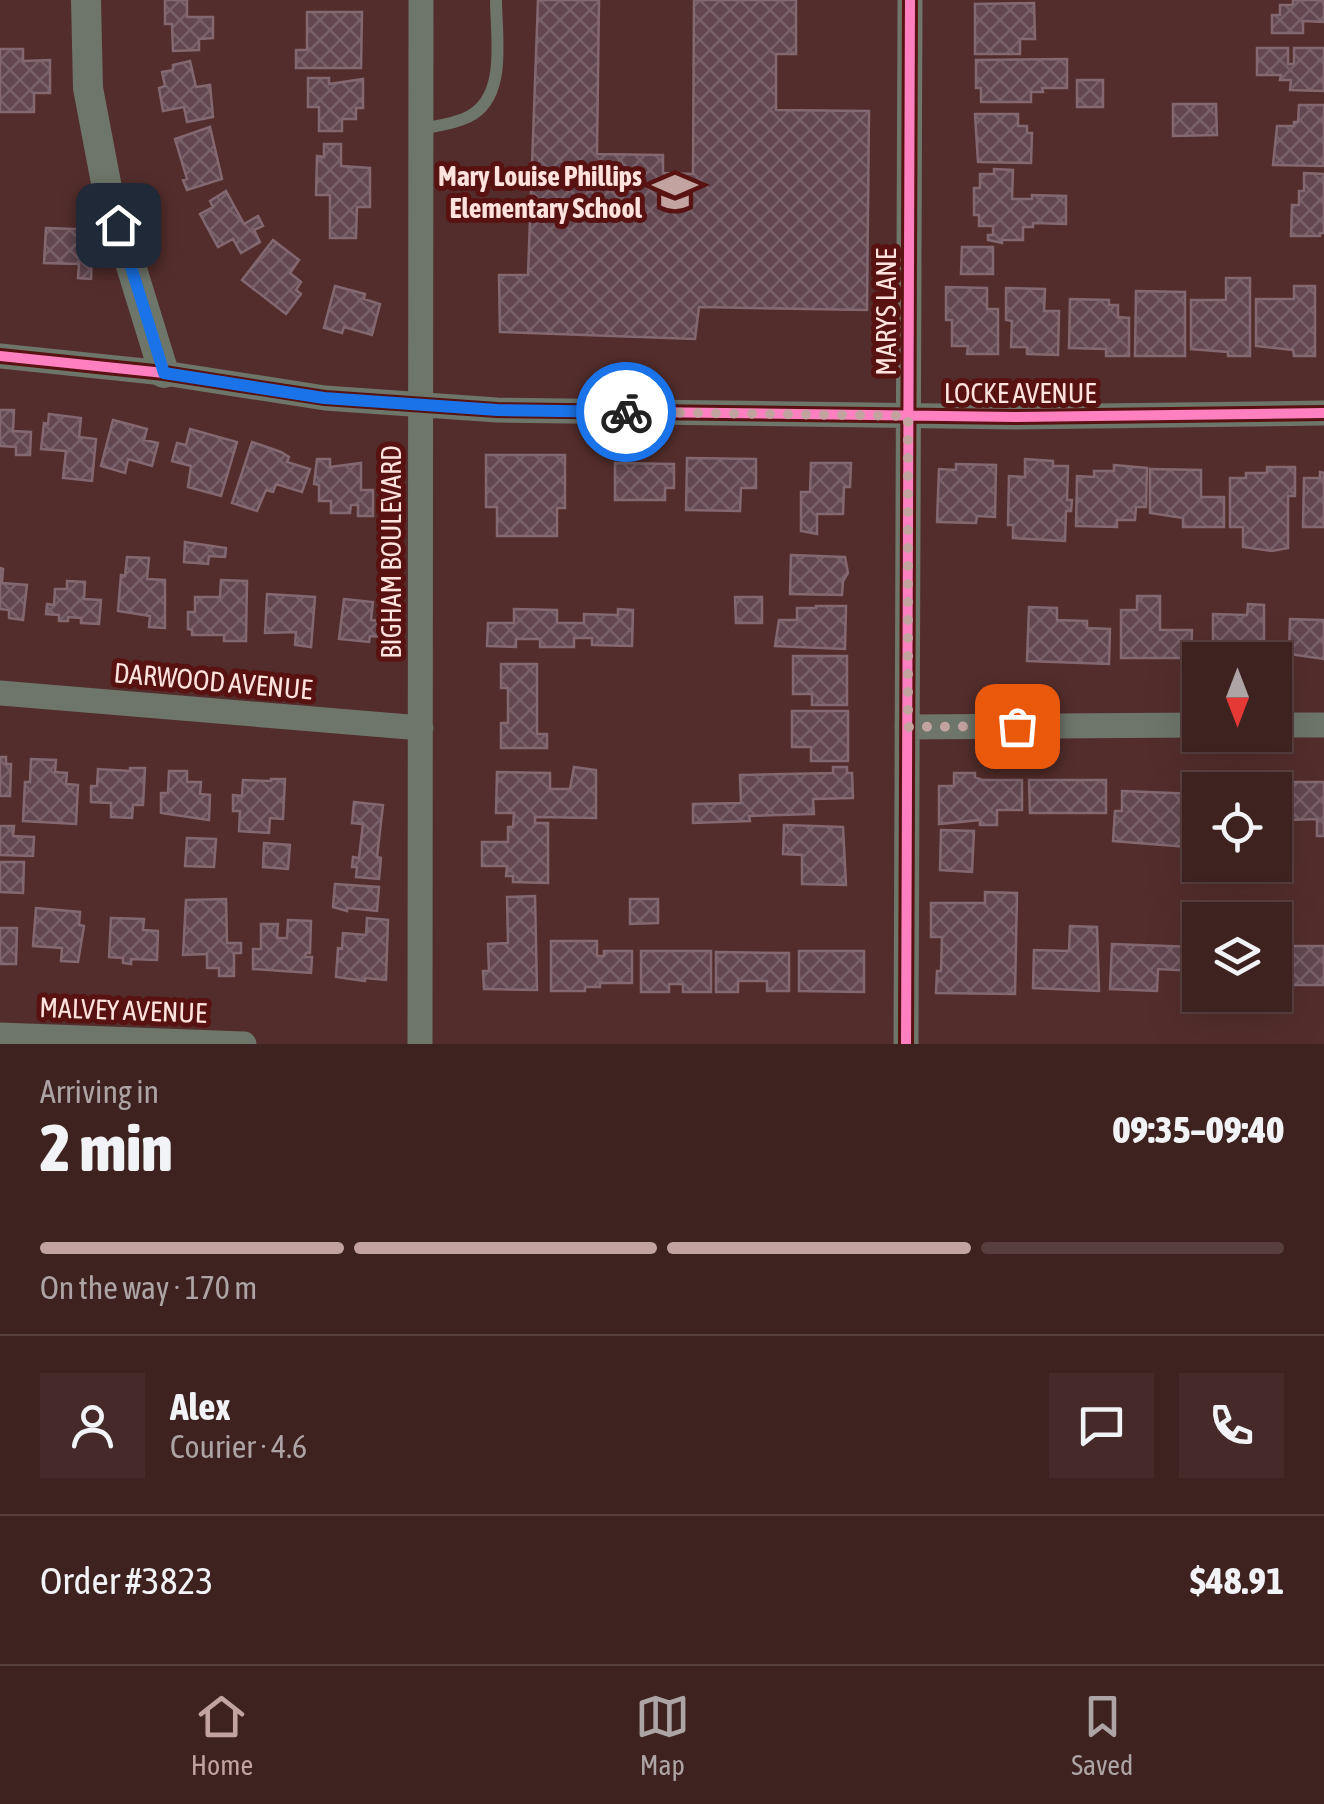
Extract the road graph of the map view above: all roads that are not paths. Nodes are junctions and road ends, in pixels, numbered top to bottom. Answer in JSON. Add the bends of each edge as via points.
{"nodes":[{"id":1,"x":86,"y":0,"type":"edge"},
{"id":2,"x":422,"y":0,"type":"edge"},
{"id":3,"x":496,"y":0,"type":"edge"},
{"id":4,"x":910,"y":0,"type":"edge"},
{"id":5,"x":421,"y":130,"type":"junction"},
{"id":6,"x":0,"y":356,"type":"edge"},
{"id":7,"x":164,"y":373,"type":"junction"},
{"id":8,"x":421,"y":405,"type":"junction"},
{"id":9,"x":1324,"y":412,"type":"edge"},
{"id":10,"x":908,"y":416,"type":"junction"},
{"id":11,"x":0,"y":693,"type":"edge"},
{"id":12,"x":1292,"y":725,"type":"edge"},
{"id":13,"x":1324,"y":725,"type":"edge"},
{"id":14,"x":1182,"y":726,"type":"edge"},
{"id":15,"x":908,"y":727,"type":"junction"},
{"id":16,"x":420,"y":728,"type":"junction"},
{"id":17,"x":0,"y":1035,"type":"edge"},
{"id":18,"x":244,"y":1044,"type":"edge"},
{"id":19,"x":420,"y":1044,"type":"edge"},
{"id":20,"x":906,"y":1044,"type":"edge"}],
"edges":[{"from":1,"to":7,"type":"street","via":[[88,88],[107,188]]},
{"from":2,"to":5,"type":"street","name":"BIGHAM BOULEVARD"},
{"from":3,"to":5,"type":"lane","via":[[490,98],[469,117]]},
{"from":4,"to":10,"type":"street","name":"MARYS LANE"},
{"from":5,"to":8,"type":"street","name":"BIGHAM BOULEVARD"},
{"from":6,"to":7,"type":"street","name":"LOCKE AVENUE"},
{"from":7,"to":8,"type":"street","name":"LOCKE AVENUE","via":[[324,398]]},
{"from":8,"to":10,"type":"street","name":"LOCKE AVENUE"},
{"from":8,"to":16,"type":"street","name":"BIGHAM BOULEVARD"},
{"from":9,"to":10,"type":"street","name":"LOCKE AVENUE"},
{"from":10,"to":15,"type":"street","name":"MARYS LANE"},
{"from":11,"to":16,"type":"street","name":"DARWOOD AVENUE"},
{"from":12,"to":13,"type":"street"},
{"from":14,"to":15,"type":"street"},
{"from":15,"to":20,"type":"street","name":"MARYS LANE"},
{"from":16,"to":19,"type":"street","name":"BIGHAM BOULEVARD"},
{"from":17,"to":18,"type":"street","name":"MALVEY AVENUE"}]}
